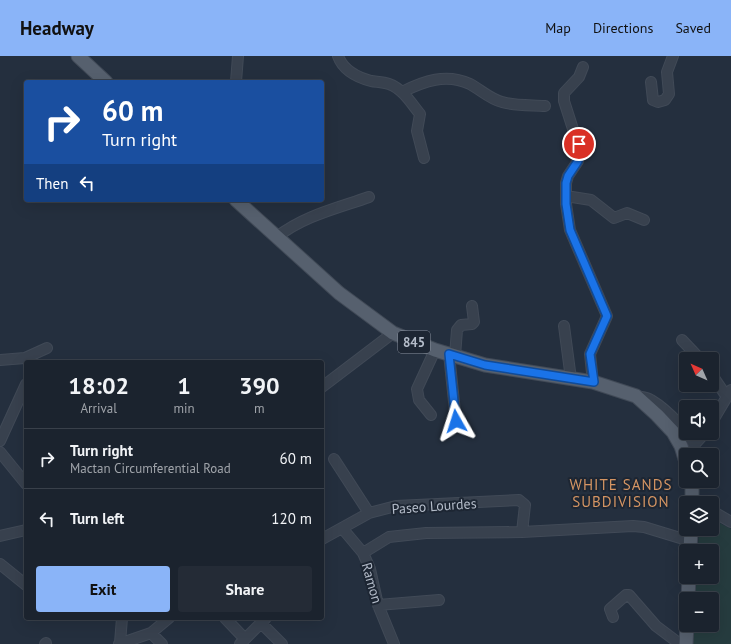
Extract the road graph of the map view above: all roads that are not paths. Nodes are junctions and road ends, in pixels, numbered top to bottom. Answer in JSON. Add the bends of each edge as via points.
{"nodes":[{"id":1,"x":78,"y":56,"type":"edge"},
{"id":2,"x":238,"y":56,"type":"edge"},
{"id":3,"x":338,"y":56,"type":"edge"},
{"id":4,"x":673,"y":56,"type":"edge"},
{"id":5,"x":583,"y":67,"type":"dead end"},
{"id":6,"x":104,"y":80,"type":"edge"},
{"id":7,"x":236,"y":80,"type":"edge"},
{"id":8,"x":651,"y":82,"type":"dead end"},
{"id":9,"x":402,"y":92,"type":"junction"},
{"id":10,"x":545,"y":106,"type":"dead end"},
{"id":11,"x":424,"y":158,"type":"dead end"},
{"id":12,"x":566,"y":196,"type":"junction"},
{"id":13,"x":369,"y":197,"type":"dead end"},
{"id":14,"x":238,"y":202,"type":"edge"},
{"id":15,"x":644,"y":220,"type":"dead end"},
{"id":16,"x":277,"y":237,"type":"junction"},
{"id":17,"x":472,"y":306,"type":"dead end"},
{"id":18,"x":564,"y":326,"type":"dead end"},
{"id":19,"x":393,"y":333,"type":"junction"},
{"id":20,"x":682,"y":340,"type":"dead end"},
{"id":21,"x":47,"y":348,"type":"dead end"},
{"id":22,"x":435,"y":350,"type":"junction"},
{"id":23,"x":693,"y":352,"type":"edge"},
{"id":24,"x":452,"y":355,"type":"junction"},
{"id":25,"x":0,"y":360,"type":"edge"},
{"id":26,"x":26,"y":360,"type":"edge"},
{"id":27,"x":571,"y":379,"type":"junction"},
{"id":28,"x":594,"y":382,"type":"junction"},
{"id":29,"x":719,"y":382,"type":"edge"},
{"id":30,"x":324,"y":385,"type":"edge"},
{"id":31,"x":24,"y":391,"type":"edge"},
{"id":32,"x":729,"y":393,"type":"edge"},
{"id":33,"x":636,"y":396,"type":"junction"},
{"id":34,"x":719,"y":410,"type":"edge"},
{"id":35,"x":431,"y":415,"type":"dead end"},
{"id":36,"x":456,"y":421,"type":"dead end"},
{"id":37,"x":699,"y":440,"type":"edge"},
{"id":38,"x":0,"y":441,"type":"edge"},
{"id":39,"x":695,"y":444,"type":"junction"},
{"id":40,"x":682,"y":448,"type":"edge"},
{"id":41,"x":696,"y":448,"type":"edge"},
{"id":42,"x":0,"y":452,"type":"edge"},
{"id":43,"x":334,"y":459,"type":"dead end"},
{"id":44,"x":24,"y":482,"type":"edge"},
{"id":45,"x":369,"y":513,"type":"junction"},
{"id":46,"x":719,"y":515,"type":"edge"},
{"id":47,"x":731,"y":522,"type":"edge"},
{"id":48,"x":342,"y":528,"type":"junction"},
{"id":49,"x":24,"y":531,"type":"edge"},
{"id":50,"x":522,"y":532,"type":"junction"},
{"id":51,"x":0,"y":536,"type":"edge"},
{"id":52,"x":324,"y":538,"type":"edge"},
{"id":53,"x":690,"y":540,"type":"edge"},
{"id":54,"x":363,"y":553,"type":"junction"},
{"id":55,"x":0,"y":564,"type":"edge"},
{"id":56,"x":24,"y":583,"type":"edge"},
{"id":57,"x":440,"y":600,"type":"dead end"},
{"id":58,"x":378,"y":605,"type":"junction"},
{"id":59,"x":613,"y":617,"type":"dead end"},
{"id":60,"x":122,"y":620,"type":"edge"},
{"id":61,"x":166,"y":620,"type":"edge"},
{"id":62,"x":226,"y":620,"type":"edge"},
{"id":63,"x":264,"y":621,"type":"edge"},
{"id":64,"x":151,"y":632,"type":"junction"},
{"id":65,"x":687,"y":632,"type":"edge"},
{"id":66,"x":243,"y":642,"type":"edge"},
{"id":67,"x":119,"y":643,"type":"edge"},
{"id":68,"x":162,"y":644,"type":"edge"},
{"id":69,"x":282,"y":644,"type":"edge"},
{"id":70,"x":394,"y":644,"type":"edge"},
{"id":71,"x":680,"y":644,"type":"edge"},
{"id":72,"x":686,"y":644,"type":"edge"}],
"edges":[{"from":1,"to":6,"type":"main road"},
{"from":2,"to":7,"type":"street"},
{"from":3,"to":9,"type":"street","via":[[341,65],[353,74],[370,81],[389,84]]},
{"from":4,"to":8,"type":"street","via":[[666,72],[669,89],[667,98],[658,102],[653,100]]},
{"from":5,"to":12,"type":"street","via":[[579,77],[564,93],[564,101],[580,151],[578,161],[568,176]]},
{"from":9,"to":10,"type":"street","via":[[423,81],[451,79],[469,84],[492,99],[504,103]]},
{"from":9,"to":11,"type":"street","via":[[420,114],[417,131]]},
{"from":12,"to":15,"type":"street","via":[[591,200],[614,218],[627,213]]},
{"from":12,"to":28,"type":"street","via":[[570,230],[607,316],[590,354]]},
{"from":13,"to":16,"type":"street","via":[[289,227]]},
{"from":14,"to":16,"type":"main road","number":"845"},
{"from":16,"to":19,"type":"main road","number":"845","via":[[339,293]]},
{"from":17,"to":24,"type":"street","via":[[474,322],[461,325],[457,330]]},
{"from":18,"to":27,"type":"street"},
{"from":19,"to":22,"type":"main road","number":"845"},
{"from":19,"to":30,"type":"street"},
{"from":20,"to":23,"type":"street"},
{"from":21,"to":26,"type":"street"},
{"from":22,"to":24,"type":"main road","number":"845"},
{"from":22,"to":35,"type":"street","via":[[417,389],[419,400]]},
{"from":24,"to":27,"type":"main road","number":"845","via":[[485,365]]},
{"from":24,"to":36,"type":"street"},
{"from":25,"to":26,"type":"street"},
{"from":27,"to":28,"type":"main road","number":"845"},
{"from":28,"to":33,"type":"main road","number":"845"},
{"from":29,"to":32,"type":"street"},
{"from":31,"to":38,"type":"street"},
{"from":32,"to":34,"type":"street"},
{"from":33,"to":39,"type":"street","via":[[650,398]]},
{"from":33,"to":40,"type":"main road","number":"845","via":[[673,432]]},
{"from":37,"to":39,"type":"street"},
{"from":39,"to":41,"type":"street"},
{"from":42,"to":44,"type":"street"},
{"from":43,"to":45,"type":"street"},
{"from":45,"to":48,"type":"street","name":"Paseo Lourdes"},
{"from":45,"to":50,"type":"street","name":"Paseo Lourdes","via":[[396,506],[518,500],[525,505]]},
{"from":46,"to":47,"type":"street"},
{"from":48,"to":52,"type":"street","name":"Paseo Lourdes"},
{"from":48,"to":54,"type":"street","name":"Ramon"},
{"from":49,"to":51,"type":"street"},
{"from":50,"to":53,"type":"street","via":[[633,526]]},
{"from":50,"to":54,"type":"street","via":[[426,533],[389,538]]},
{"from":54,"to":58,"type":"street","name":"Ramon","via":[[370,569]]},
{"from":55,"to":56,"type":"street"},
{"from":57,"to":58,"type":"street"},
{"from":58,"to":70,"type":"street","name":"Ramon"},
{"from":59,"to":71,"type":"street","via":[[610,609],[629,595],[656,626]]},
{"from":60,"to":67,"type":"street"},
{"from":61,"to":64,"type":"street"},
{"from":62,"to":66,"type":"street"},
{"from":63,"to":66,"type":"street"},
{"from":63,"to":69,"type":"street"},
{"from":64,"to":67,"type":"street"},
{"from":64,"to":68,"type":"street"},
{"from":65,"to":72,"type":"main road"}]}
